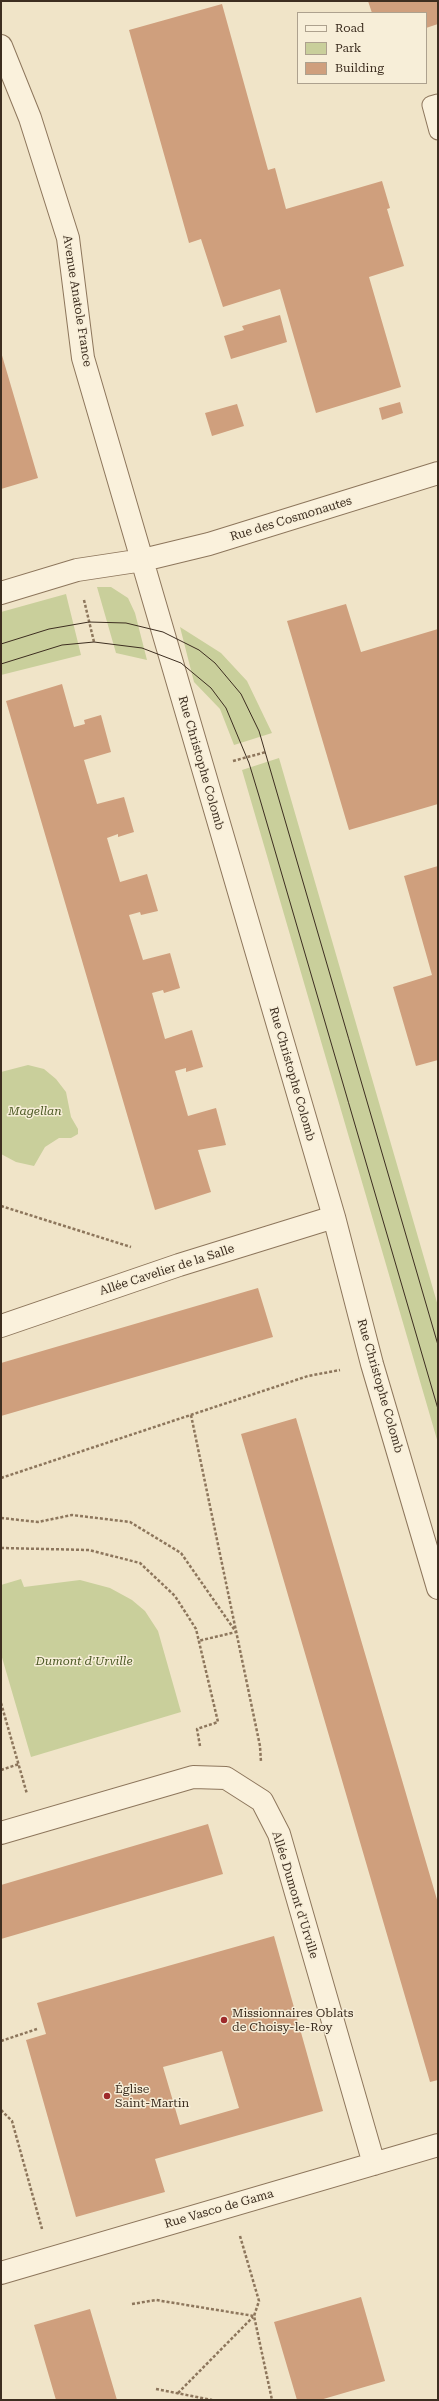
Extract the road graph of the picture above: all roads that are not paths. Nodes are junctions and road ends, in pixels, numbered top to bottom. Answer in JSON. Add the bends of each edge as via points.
{"nodes":[{"id":1,"x":1,"y":46,"type":"edge"},
{"id":2,"x":438,"y":103,"type":"edge"},
{"id":3,"x":438,"y":131,"type":"edge"},
{"id":4,"x":438,"y":473,"type":"edge"},
{"id":5,"x":143,"y":560,"type":"junction"},
{"id":6,"x":1,"y":594,"type":"edge"},
{"id":7,"x":334,"y":1216,"type":"junction"},
{"id":8,"x":1,"y":1326,"type":"edge"},
{"id":9,"x":438,"y":1588,"type":"edge"},
{"id":10,"x":1,"y":1833,"type":"edge"},
{"id":11,"x":438,"y":2145,"type":"edge"},
{"id":12,"x":374,"y":2164,"type":"junction"},
{"id":13,"x":1,"y":2273,"type":"edge"}],
"edges":[{"from":1,"to":5,"type":"street","name":"Avenue Anatole France","via":[[30,118],[68,238],[83,358]]},
{"from":2,"to":3,"type":"lane","via":[[431,105]]},
{"from":4,"to":5,"type":"street","name":"Rue des Cosmonautes","via":[[209,544]]},
{"from":5,"to":6,"type":"street","name":"Rue des Cosmonautes","via":[[76,570]]},
{"from":5,"to":7,"type":"street","name":"Rue Christophe Colomb"},
{"from":7,"to":8,"type":"street","name":"Allée Cavelier de la Salle","via":[[179,1265]]},
{"from":7,"to":9,"type":"street","name":"Rue Christophe Colomb","via":[[372,1364]]},
{"from":10,"to":12,"type":"street","name":"Allée Dumont d'Urville","via":[[193,1777],[226,1778],[262,1800],[279,1834]]},
{"from":11,"to":12,"type":"street","name":"Rue Vasco de Gama"},
{"from":12,"to":13,"type":"street","name":"Rue Vasco de Gama"}]}
